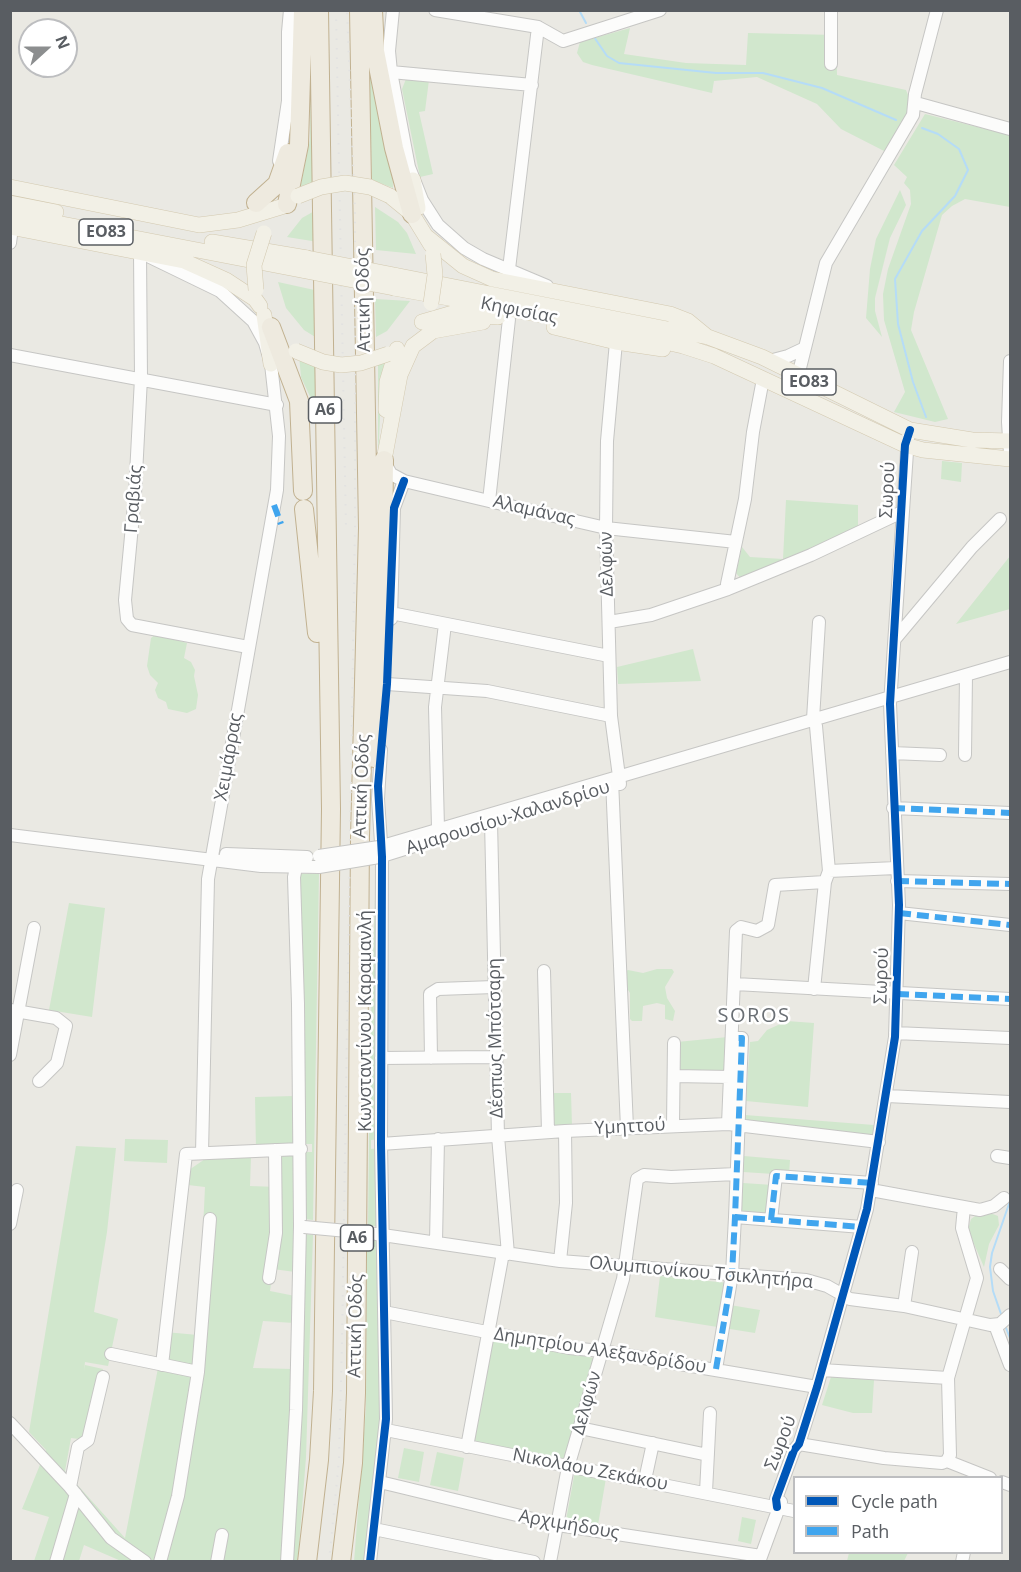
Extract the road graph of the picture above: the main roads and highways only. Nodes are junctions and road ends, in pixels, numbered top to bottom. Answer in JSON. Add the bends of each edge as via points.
{"nodes":[{"id":1,"x":303,"y":10,"type":"edge"},
{"id":2,"x":319,"y":10,"type":"edge"},
{"id":3,"x":359,"y":10,"type":"edge"},
{"id":4,"x":372,"y":10,"type":"edge"},
{"id":5,"x":298,"y":112,"type":"junction"},
{"id":6,"x":412,"y":180,"type":"road end"},
{"id":7,"x":10,"y":187,"type":"edge"},
{"id":8,"x":10,"y":203,"type":"edge"},
{"id":9,"x":256,"y":203,"type":"joint"},
{"id":10,"x":287,"y":204,"type":"junction"},
{"id":11,"x":135,"y":211,"type":"junction"},
{"id":12,"x":11,"y":223,"type":"edge"},
{"id":13,"x":423,"y":231,"type":"junction"},
{"id":14,"x":307,"y":264,"type":"junction"},
{"id":15,"x":394,"y":282,"type":"junction"},
{"id":16,"x":265,"y":316,"type":"junction"},
{"id":17,"x":423,"y":319,"type":"junction"},
{"id":18,"x":509,"y":319,"type":"junction"},
{"id":19,"x":708,"y":337,"type":"junction"},
{"id":20,"x":393,"y":351,"type":"junction"},
{"id":21,"x":700,"y":351,"type":"junction"},
{"id":22,"x":271,"y":364,"type":"road end"},
{"id":23,"x":908,"y":438,"type":"junction"},
{"id":24,"x":1010,"y":446,"type":"edge"},
{"id":25,"x":1011,"y":459,"type":"edge"},
{"id":26,"x":384,"y":460,"type":"junction"},
{"id":27,"x":360,"y":837,"type":"junction"},
{"id":28,"x":318,"y":864,"type":"junction"},
{"id":29,"x":307,"y":1562,"type":"edge"},
{"id":30,"x":340,"y":1562,"type":"edge"}],
"edges":[{"from":1,"to":5,"type":"highway"},
{"from":2,"to":28,"type":"highway","name":"Αττική Οδός","number":"Α6"},
{"from":3,"to":27,"type":"highway","name":"Αττική Οδός","number":"Α6","via":[[368,528]]},
{"from":4,"to":13,"type":"highway","via":[[375,51],[394,148]]},
{"from":5,"to":9,"type":"highway","via":[[282,175]]},
{"from":5,"to":10,"type":"highway","via":[[298,155]]},
{"from":6,"to":13,"type":"main road"},
{"from":7,"to":11,"type":"main road"},
{"from":8,"to":14,"type":"main road","name":"Κηφισίας","number":"ΕΟ83"},
{"from":9,"to":11,"type":"main road","via":[[210,215]]},
{"from":10,"to":11,"type":"main road","via":[[212,225],[172,221]]},
{"from":10,"to":13,"type":"main road","bridge":true,"via":[[313,189],[345,183],[370,187],[395,199]]},
{"from":10,"to":16,"type":"main road","bridge":true,"via":[[273,219],[256,257],[256,290]]},
{"from":12,"to":14,"type":"main road","name":"Κηφισίας","number":"ΕΟ83"},
{"from":12,"to":16,"type":"main road","via":[[175,258],[206,269],[255,299]]},
{"from":13,"to":17,"type":"main road","bridge":true,"via":[[435,284]]},
{"from":13,"to":19,"type":"main road","via":[[450,257],[477,273],[515,285],[670,314],[688,321]]},
{"from":14,"to":15,"type":"main road","name":"Κηφισίας","number":"ΕΟ83","bridge":true},
{"from":15,"to":19,"type":"main road","name":"Κηφισίας","number":"ΕΟ83","via":[[648,323]]},
{"from":15,"to":21,"type":"main road","name":"Κηφισίας","number":"ΕΟ83"},
{"from":16,"to":20,"type":"main road","bridge":true,"via":[[296,351],[314,359],[340,365],[370,361]]},
{"from":16,"to":22,"type":"main road"},
{"from":16,"to":28,"type":"highway","via":[[299,401],[303,500],[316,613]]},
{"from":17,"to":18,"type":"main road","via":[[460,313]]},
{"from":17,"to":20,"type":"main road"},
{"from":18,"to":21,"type":"main road","via":[[616,342],[681,352]]},
{"from":18,"to":26,"type":"main road","via":[[444,327],[422,337],[414,346],[400,375]]},
{"from":19,"to":23,"type":"main road","name":"Κηφισίας","number":"ΕΟ83","via":[[769,361]]},
{"from":20,"to":26,"type":"main road"},
{"from":21,"to":23,"type":"main road","name":"Κηφισίας","number":"ΕΟ83"},
{"from":23,"to":24,"type":"main road","name":"Κηφισίας","number":"ΕΟ83","via":[[972,440]]},
{"from":23,"to":25,"type":"main road","name":"Κηφισίας","number":"ΕΟ83","via":[[923,450]]},
{"from":26,"to":27,"type":"highway","via":[[380,699]]},
{"from":27,"to":30,"type":"highway","name":"Αττική Οδός","number":"Α6","via":[[356,1393],[353,1463]]},
{"from":28,"to":29,"type":"highway","name":"Αττική Οδός","number":"Α6","via":[[323,1391],[320,1460]]}]}
